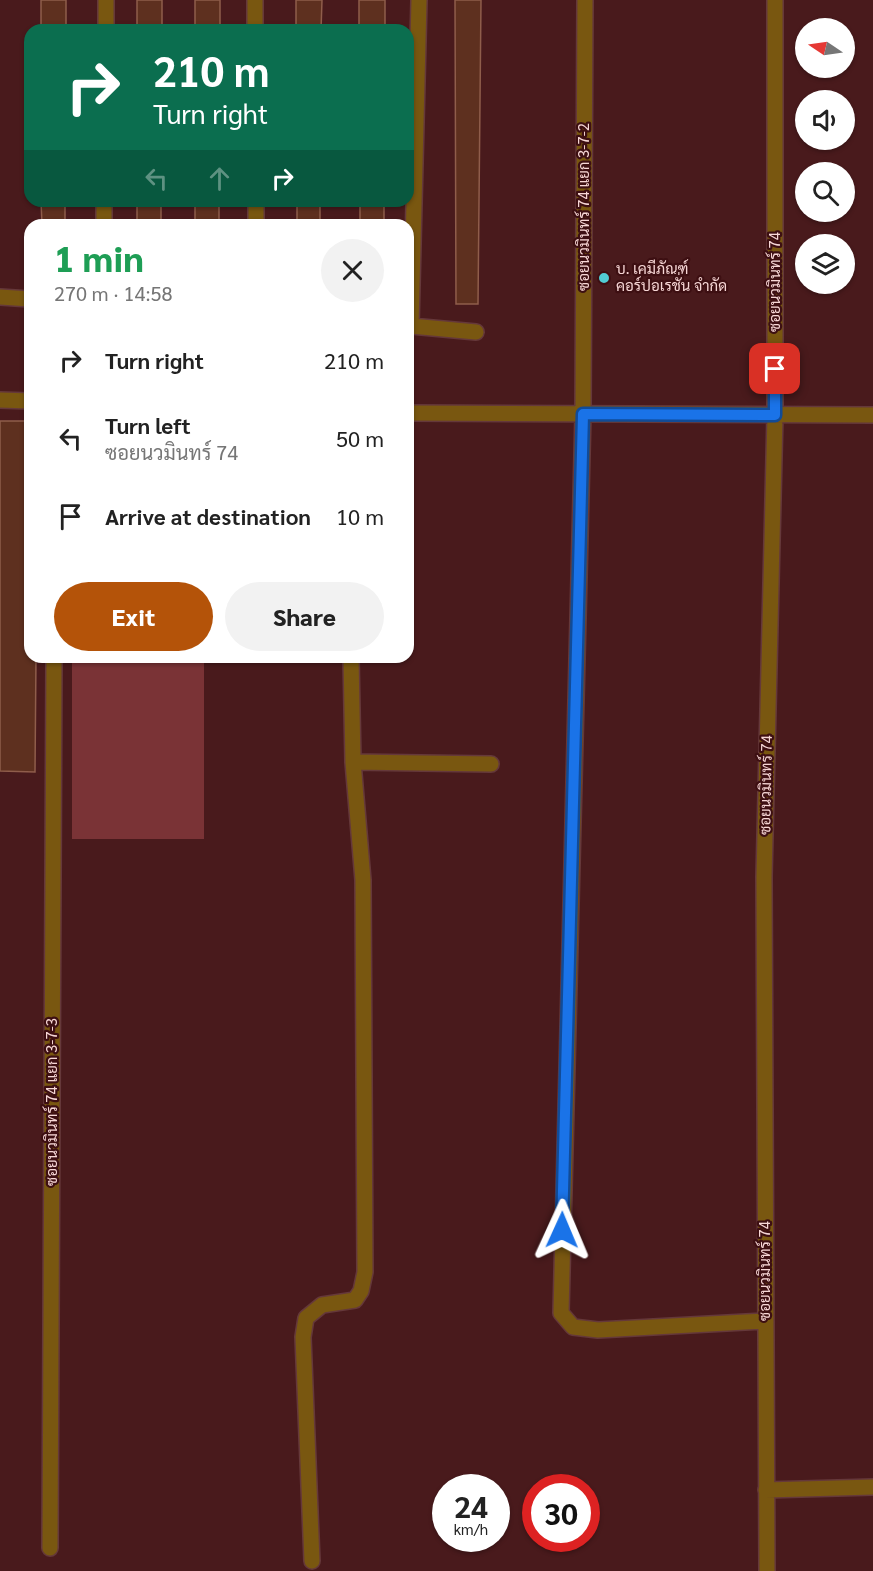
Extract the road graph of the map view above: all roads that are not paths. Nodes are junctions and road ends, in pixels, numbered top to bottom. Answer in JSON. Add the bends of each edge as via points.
{"nodes":[{"id":1,"x":106,"y":0,"type":"edge"},
{"id":2,"x":255,"y":0,"type":"edge"},
{"id":3,"x":419,"y":0,"type":"edge"},
{"id":4,"x":585,"y":0,"type":"edge"},
{"id":5,"x":775,"y":0,"type":"edge"},
{"id":6,"x":106,"y":24,"type":"edge"},
{"id":7,"x":255,"y":24,"type":"edge"},
{"id":8,"x":414,"y":181,"type":"edge"},
{"id":9,"x":0,"y":297,"type":"edge"},
{"id":10,"x":24,"y":299,"type":"edge"},
{"id":11,"x":414,"y":326,"type":"edge"},
{"id":12,"x":476,"y":332,"type":"dead end"},
{"id":13,"x":0,"y":400,"type":"edge"},
{"id":14,"x":24,"y":401,"type":"edge"},
{"id":15,"x":414,"y":413,"type":"edge"},
{"id":16,"x":583,"y":414,"type":"junction"},
{"id":17,"x":775,"y":415,"type":"junction"},
{"id":18,"x":873,"y":415,"type":"edge"},
{"id":19,"x":54,"y":663,"type":"edge"},
{"id":20,"x":351,"y":663,"type":"edge"},
{"id":21,"x":353,"y":762,"type":"junction"},
{"id":22,"x":491,"y":764,"type":"dead end"},
{"id":23,"x":765,"y":1321,"type":"junction"},
{"id":24,"x":873,"y":1487,"type":"edge"},
{"id":25,"x":766,"y":1490,"type":"junction"},
{"id":26,"x":50,"y":1548,"type":"dead end"},
{"id":27,"x":312,"y":1561,"type":"dead end"},
{"id":28,"x":767,"y":1571,"type":"edge"}],
"edges":[{"from":1,"to":6,"type":"street"},
{"from":2,"to":7,"type":"street"},
{"from":3,"to":8,"type":"street"},
{"from":4,"to":16,"type":"street","name":"ซอยนวมินทร์ 74 แยก 3-7-2"},
{"from":5,"to":17,"type":"street","name":"ซอยนวมินทร์ 74"},
{"from":9,"to":10,"type":"street"},
{"from":11,"to":12,"type":"street"},
{"from":13,"to":14,"type":"street"},
{"from":15,"to":16,"type":"street"},
{"from":16,"to":17,"type":"street"},
{"from":16,"to":23,"type":"street","name":"ซอยนวมินทร์ 74 แยก 3-7-2","via":[[561,1313],[573,1327],[598,1330]]},
{"from":17,"to":18,"type":"street"},
{"from":17,"to":23,"type":"street","name":"ซอยนวมินทร์ 74","via":[[764,877]]},
{"from":19,"to":26,"type":"street","name":"ซอยนวมินทร์ 74 แยก 3-7-3"},
{"from":20,"to":21,"type":"street"},
{"from":21,"to":22,"type":"street"},
{"from":21,"to":27,"type":"street","via":[[363,880],[365,1272],[355,1300],[321,1305],[306,1318],[303,1337]]},
{"from":23,"to":25,"type":"street","name":"ซอยนวมินทร์ 74"},
{"from":24,"to":25,"type":"street"},
{"from":25,"to":28,"type":"street","name":"ซอยนวมินทร์ 74"}]}
